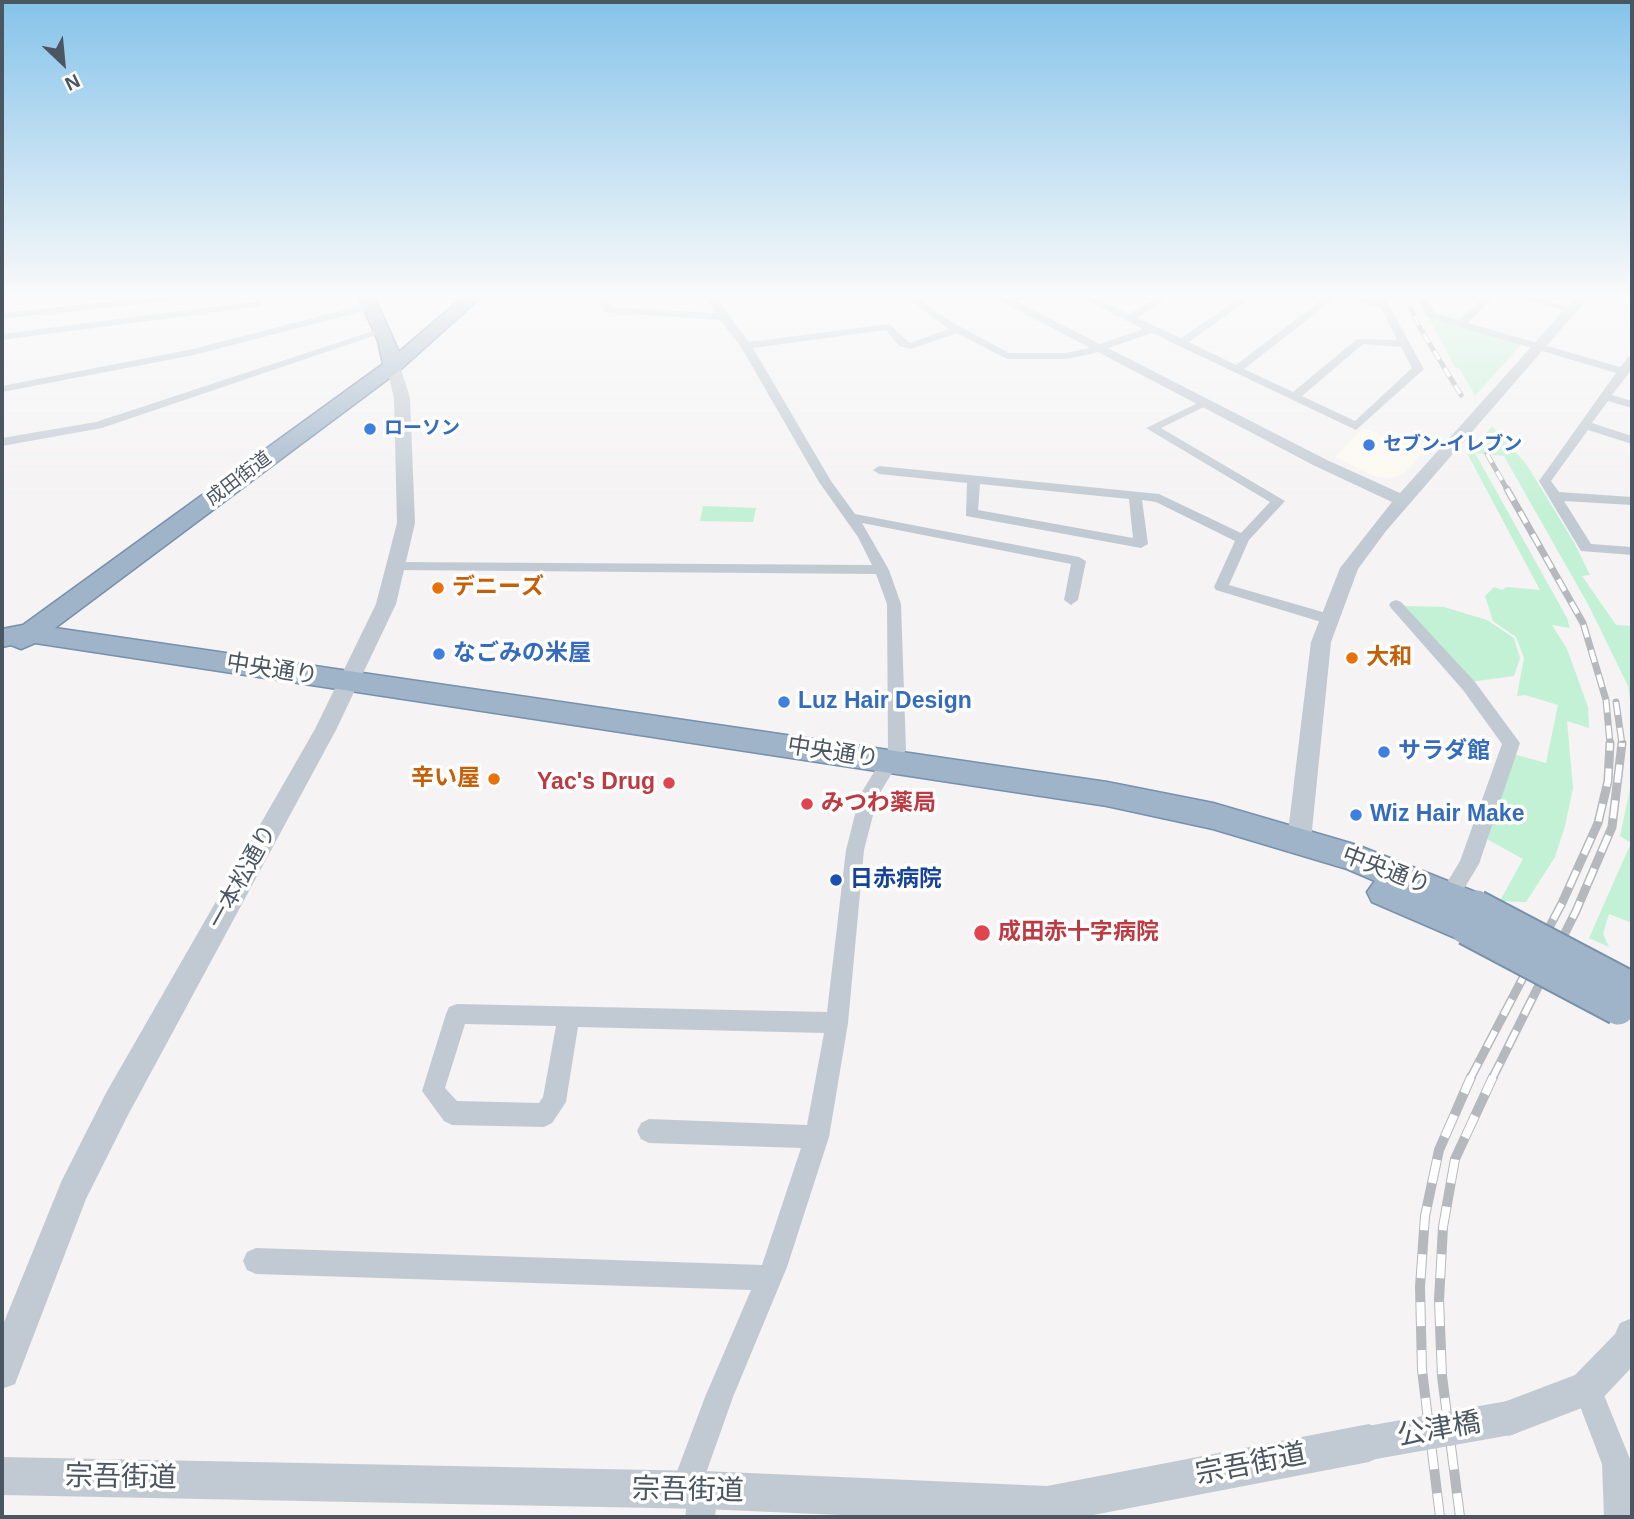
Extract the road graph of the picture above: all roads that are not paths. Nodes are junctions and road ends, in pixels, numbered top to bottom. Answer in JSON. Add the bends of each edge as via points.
{"nodes":[{"id":1,"x":106,"y":369,"type":"edge"},
{"id":2,"x":268,"y":369,"type":"edge"},
{"id":3,"x":380,"y":369,"type":"edge"},
{"id":4,"x":380,"y":369,"type":"edge"},
{"id":5,"x":394,"y":369,"type":"edge"},
{"id":6,"x":759,"y":369,"type":"edge"},
{"id":7,"x":1141,"y":369,"type":"edge"},
{"id":8,"x":1237,"y":369,"type":"edge"},
{"id":9,"x":1328,"y":369,"type":"edge"},
{"id":10,"x":1418,"y":369,"type":"edge"},
{"id":11,"x":1520,"y":369,"type":"edge"},
{"id":12,"x":1613,"y":369,"type":"edge"},
{"id":13,"x":1625,"y":369,"type":"edge"},
{"id":14,"x":1623,"y":372,"type":"junction"},
{"id":15,"x":2,"y":389,"type":"edge"},
{"id":16,"x":1295,"y":396,"type":"junction"},
{"id":17,"x":1606,"y":397,"type":"junction"},
{"id":18,"x":1206,"y":402,"type":"junction"},
{"id":19,"x":1632,"y":405,"type":"edge"},
{"id":20,"x":1586,"y":425,"type":"junction"},
{"id":21,"x":1632,"y":440,"type":"edge"},
{"id":22,"x":2,"y":442,"type":"edge"},
{"id":23,"x":879,"y":470,"type":"dead end"},
{"id":24,"x":974,"y":479,"type":"junction"},
{"id":25,"x":1135,"y":495,"type":"junction"},
{"id":26,"x":1553,"y":496,"type":"junction"},
{"id":27,"x":1403,"y":500,"type":"junction"},
{"id":28,"x":1632,"y":500,"type":"edge"},
{"id":29,"x":850,"y":517,"type":"junction"},
{"id":30,"x":1243,"y":539,"type":"junction"},
{"id":31,"x":1632,"y":551,"type":"edge"},
{"id":32,"x":397,"y":566,"type":"junction"},
{"id":33,"x":882,"y":570,"type":"junction"},
{"id":34,"x":1071,"y":600,"type":"dead end"},
{"id":35,"x":1396,"y":605,"type":"dead end"},
{"id":36,"x":1328,"y":619,"type":"junction"},
{"id":37,"x":29,"y":633,"type":"junction"},
{"id":38,"x":3,"y":645,"type":"edge"},
{"id":39,"x":346,"y":689,"type":"junction"},
{"id":40,"x":885,"y":771,"type":"junction"},
{"id":41,"x":1299,"y":840,"type":"junction"},
{"id":42,"x":1464,"y":911,"type":"junction"},
{"id":43,"x":1627,"y":999,"type":"edge"},
{"id":44,"x":569,"y":1016,"type":"junction"},
{"id":45,"x":837,"y":1023,"type":"junction"},
{"id":46,"x":649,"y":1131,"type":"dead end"},
{"id":47,"x":817,"y":1137,"type":"junction"},
{"id":48,"x":256,"y":1261,"type":"dead end"},
{"id":49,"x":769,"y":1278,"type":"junction"},
{"id":50,"x":1632,"y":1335,"type":"edge"},
{"id":51,"x":2,"y":1371,"type":"edge"},
{"id":52,"x":1587,"y":1388,"type":"junction"},
{"id":53,"x":1509,"y":1418,"type":"joint"},
{"id":54,"x":1369,"y":1443,"type":"joint"},
{"id":55,"x":2,"y":1476,"type":"edge"},
{"id":56,"x":696,"y":1499,"type":"edge"},
{"id":57,"x":1619,"y":1517,"type":"edge"}],
"edges":[{"from":1,"to":15,"type":"street"},
{"from":2,"to":22,"type":"street","via":[[98,425]]},
{"from":3,"to":37,"type":"highway","name":"成田街道"},
{"from":4,"to":38,"type":"highway","name":"成田街道"},
{"from":5,"to":32,"type":"street","name":"一本松通り","via":[[402,398],[406,470],[406,523]]},
{"from":6,"to":29,"type":"street"},
{"from":7,"to":18,"type":"street"},
{"from":8,"to":16,"type":"street"},
{"from":9,"to":16,"type":"street"},
{"from":10,"to":16,"type":"street","via":[[1356,426]]},
{"from":11,"to":27,"type":"street"},
{"from":12,"to":14,"type":"street"},
{"from":13,"to":14,"type":"street"},
{"from":14,"to":17,"type":"street"},
{"from":17,"to":19,"type":"street"},
{"from":17,"to":20,"type":"street"},
{"from":18,"to":27,"type":"street"},
{"from":18,"to":30,"type":"street","via":[[1152,428],[1278,501]]},
{"from":20,"to":21,"type":"street"},
{"from":20,"to":26,"type":"street","via":[[1545,481]]},
{"from":23,"to":24,"type":"street"},
{"from":24,"to":25,"type":"street"},
{"from":24,"to":25,"type":"street","via":[[971,513],[1141,544]]},
{"from":25,"to":30,"type":"street","via":[[1159,498]]},
{"from":26,"to":28,"type":"street"},
{"from":26,"to":31,"type":"street","via":[[1586,548]]},
{"from":27,"to":36,"type":"street","via":[[1349,568]]},
{"from":29,"to":33,"type":"street"},
{"from":29,"to":34,"type":"street","via":[[1079,561]]},
{"from":30,"to":36,"type":"street","via":[[1221,587]]},
{"from":32,"to":33,"type":"street"},
{"from":32,"to":39,"type":"street","name":"一本松通り","via":[[386,604]]},
{"from":33,"to":40,"type":"street","via":[[894,604],[897,750]]},
{"from":35,"to":42,"type":"street","via":[[1469,686],[1511,743],[1469,864]]},
{"from":36,"to":41,"type":"street","via":[[1321,642]]},
{"from":37,"to":38,"type":"highway","name":"中央通り"},
{"from":37,"to":39,"type":"highway","name":"中央通り"},
{"from":38,"to":39,"type":"highway","name":"中央通り"},
{"from":39,"to":40,"type":"highway","name":"中央通り"},
{"from":39,"to":51,"type":"street","name":"一本松通り","via":[[73,1191]]},
{"from":40,"to":41,"type":"highway","name":"中央通り","via":[[1107,794]]},
{"from":40,"to":42,"type":"highway","name":"中央通り","via":[[1218,836]]},
{"from":40,"to":45,"type":"street","via":[[869,795],[855,850]]},
{"from":41,"to":42,"type":"highway","name":"中央通り","via":[[1357,859]]},
{"from":42,"to":43,"type":"highway","name":"中央通り","bridge":true},
{"from":44,"to":44,"type":"street","via":[[457,1014],[433,1091],[452,1113],[544,1115],[554,1102]]},
{"from":44,"to":45,"type":"street"},
{"from":45,"to":47,"type":"street"},
{"from":46,"to":47,"type":"street"},
{"from":47,"to":49,"type":"street"},
{"from":48,"to":49,"type":"street"},
{"from":49,"to":56,"type":"street","via":[[719,1397]]},
{"from":50,"to":52,"type":"street","via":[[1629,1345]]},
{"from":52,"to":53,"type":"street"},
{"from":52,"to":57,"type":"street","via":[[1617,1464]]},
{"from":53,"to":54,"type":"street","name":"公津橋","bridge":true},
{"from":54,"to":56,"type":"street","name":"宗吾街道","via":[[1047,1505]]},
{"from":55,"to":56,"type":"street","name":"宗吾街道"}]}
